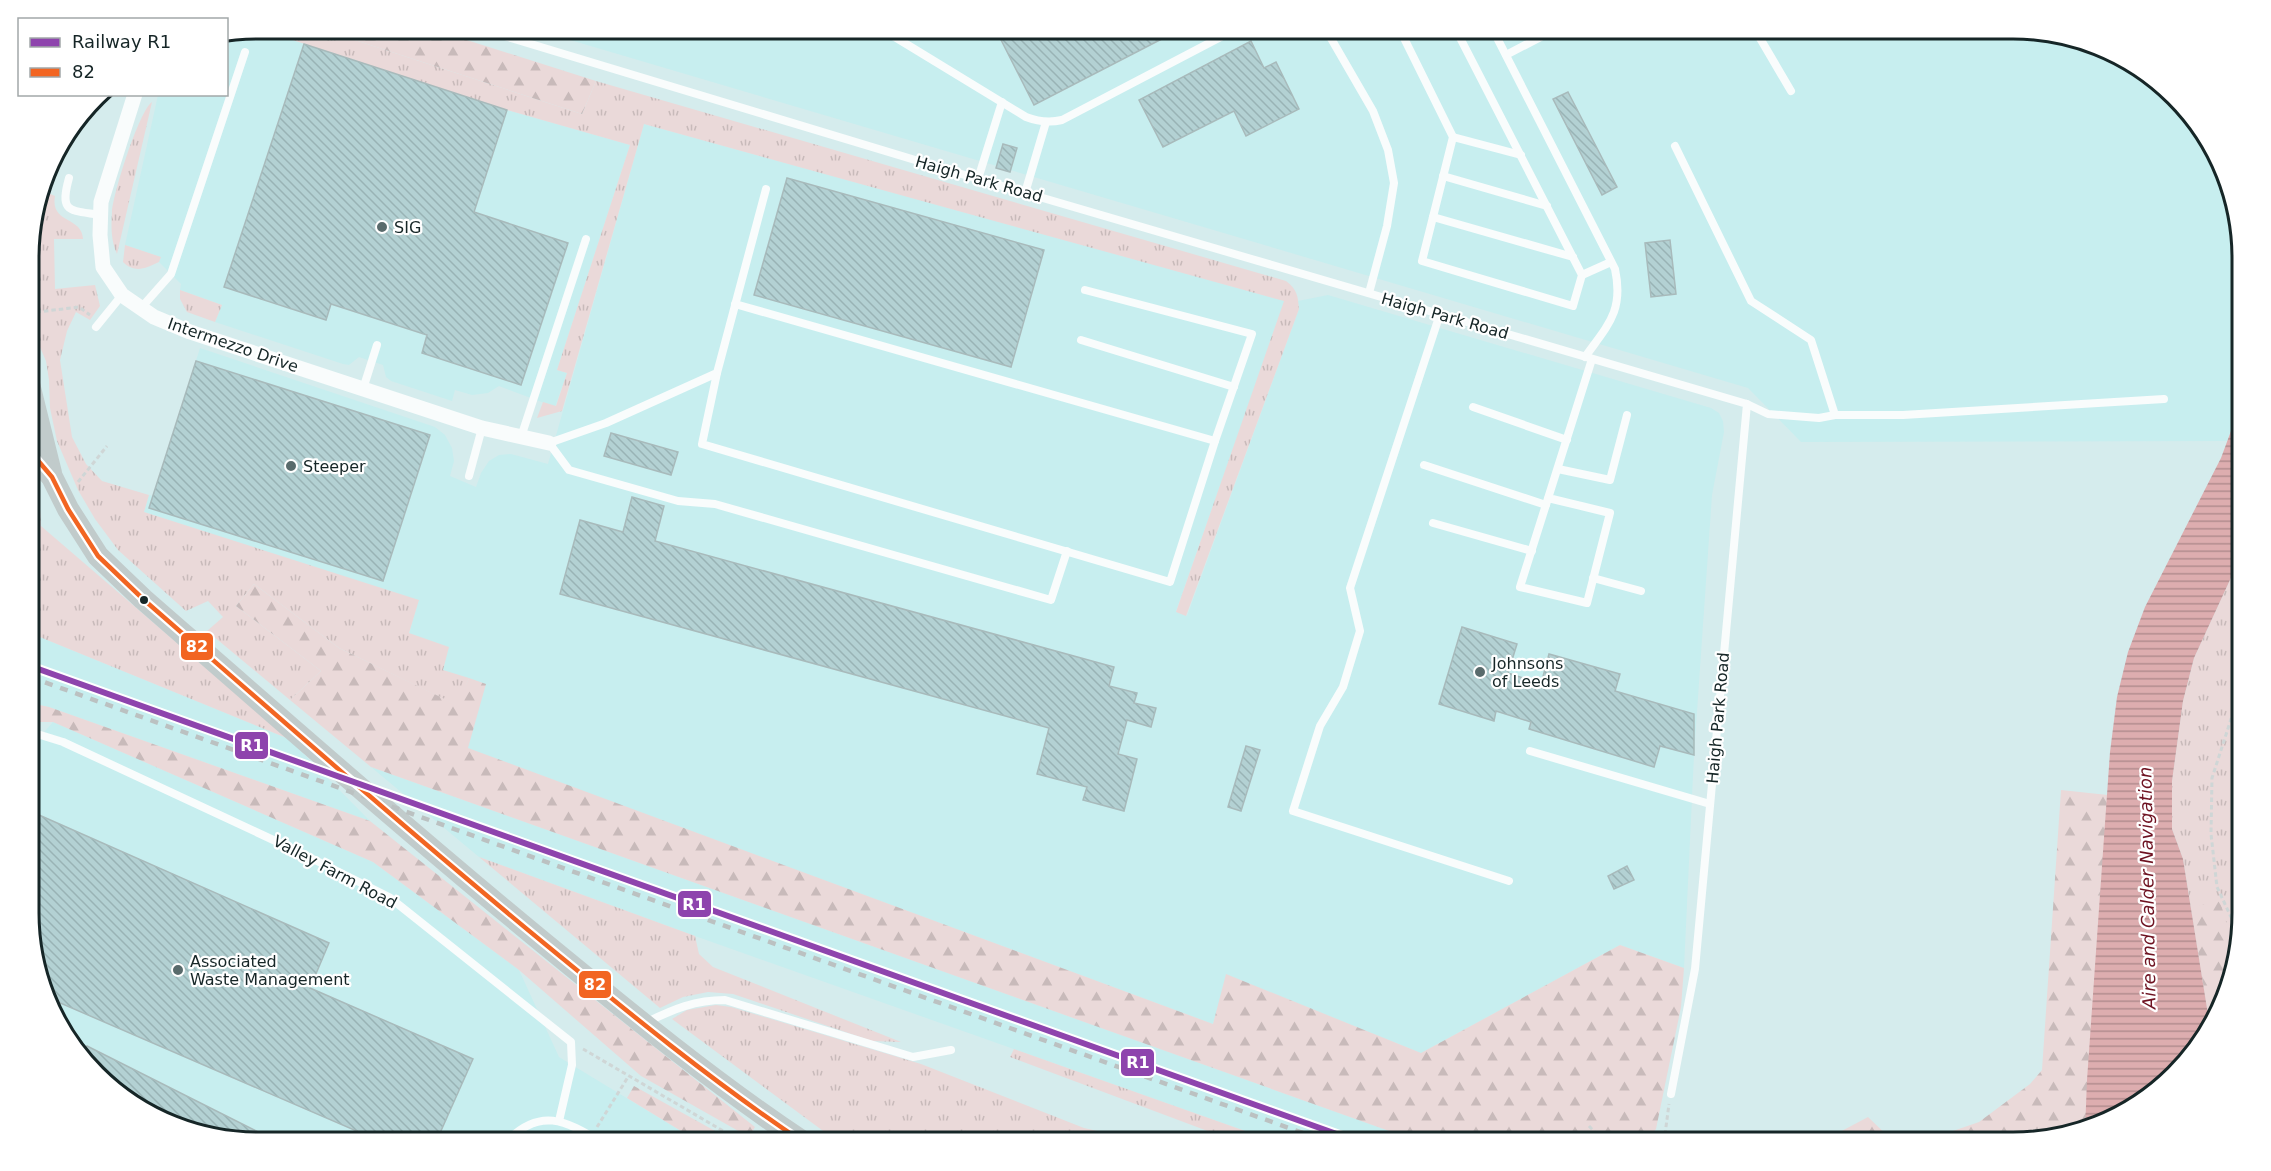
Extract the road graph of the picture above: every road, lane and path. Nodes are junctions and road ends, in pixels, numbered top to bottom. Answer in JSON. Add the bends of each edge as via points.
{"nodes":[{"id":1,"x":514,"y":39,"type":"edge"},
{"id":2,"x":898,"y":39,"type":"edge"},
{"id":3,"x":1217,"y":39,"type":"edge"},
{"id":4,"x":1331,"y":39,"type":"edge"},
{"id":5,"x":1404,"y":39,"type":"edge"},
{"id":6,"x":1461,"y":39,"type":"edge"},
{"id":7,"x":1498,"y":39,"type":"edge"},
{"id":8,"x":1537,"y":39,"type":"edge"},
{"id":9,"x":1760,"y":39,"type":"edge"},
{"id":10,"x":245,"y":52,"type":"dead end"},
{"id":11,"x":1506,"y":55,"type":"junction"},
{"id":12,"x":1791,"y":91,"type":"dead end"},
{"id":13,"x":134,"y":96,"type":"edge"},
{"id":14,"x":1002,"y":102,"type":"junction"},
{"id":15,"x":1046,"y":122,"type":"junction"},
{"id":16,"x":1453,"y":137,"type":"junction"},
{"id":17,"x":1675,"y":146,"type":"dead end"},
{"id":18,"x":1521,"y":155,"type":"junction"},
{"id":19,"x":1443,"y":176,"type":"junction"},
{"id":20,"x":69,"y":178,"type":"dead end"},
{"id":21,"x":978,"y":179,"type":"junction"},
{"id":22,"x":766,"y":189,"type":"dead end"},
{"id":23,"x":1025,"y":193,"type":"junction"},
{"id":24,"x":1547,"y":206,"type":"junction"},
{"id":25,"x":101,"y":215,"type":"junction"},
{"id":26,"x":1433,"y":217,"type":"junction"},
{"id":27,"x":586,"y":238,"type":"dead end"},
{"id":28,"x":1573,"y":257,"type":"junction"},
{"id":29,"x":1611,"y":262,"type":"junction"},
{"id":30,"x":1582,"y":275,"type":"junction"},
{"id":31,"x":1085,"y":290,"type":"dead end"},
{"id":32,"x":1369,"y":293,"type":"junction"},
{"id":33,"x":122,"y":295,"type":"junction"},
{"id":34,"x":735,"y":304,"type":"junction"},
{"id":35,"x":141,"y":308,"type":"junction"},
{"id":36,"x":39,"y":313,"type":"edge"},
{"id":37,"x":1440,"y":314,"type":"junction"},
{"id":38,"x":97,"y":325,"type":"joint"},
{"id":39,"x":1081,"y":340,"type":"dead end"},
{"id":40,"x":377,"y":345,"type":"dead end"},
{"id":41,"x":1588,"y":358,"type":"junction"},
{"id":42,"x":717,"y":373,"type":"junction"},
{"id":43,"x":1234,"y":387,"type":"junction"},
{"id":44,"x":363,"y":389,"type":"junction"},
{"id":45,"x":2164,"y":399,"type":"dead end"},
{"id":46,"x":1747,"y":404,"type":"junction"},
{"id":47,"x":1473,"y":407,"type":"dead end"},
{"id":48,"x":1627,"y":415,"type":"dead end"},
{"id":49,"x":1835,"y":415,"type":"junction"},
{"id":50,"x":39,"y":426,"type":"edge"},
{"id":51,"x":482,"y":428,"type":"junction"},
{"id":52,"x":521,"y":437,"type":"junction"},
{"id":53,"x":1567,"y":440,"type":"junction"},
{"id":54,"x":1215,"y":441,"type":"junction"},
{"id":55,"x":549,"y":443,"type":"junction"},
{"id":56,"x":107,"y":446,"type":"dead end"},
{"id":57,"x":39,"y":462,"type":"edge"},
{"id":58,"x":1424,"y":465,"type":"dead end"},
{"id":59,"x":1558,"y":469,"type":"junction"},
{"id":60,"x":469,"y":476,"type":"dead end"},
{"id":61,"x":51,"y":477,"type":"junction"},
{"id":62,"x":63,"y":499,"type":"junction"},
{"id":63,"x":1547,"y":501,"type":"junction"},
{"id":64,"x":1432,"y":524,"type":"dead end"},
{"id":65,"x":1067,"y":551,"type":"junction"},
{"id":66,"x":1532,"y":551,"type":"junction"},
{"id":67,"x":1593,"y":578,"type":"junction"},
{"id":68,"x":1641,"y":591,"type":"dead end"},
{"id":69,"x":2232,"y":716,"type":"edge"},
{"id":70,"x":39,"y":735,"type":"edge"},
{"id":71,"x":1530,"y":751,"type":"dead end"},
{"id":72,"x":1710,"y":804,"type":"junction"},
{"id":73,"x":1509,"y":881,"type":"dead end"},
{"id":74,"x":2232,"y":919,"type":"edge"},
{"id":75,"x":643,"y":1024,"type":"junction"},
{"id":76,"x":571,"y":1042,"type":"junction"},
{"id":77,"x":951,"y":1050,"type":"dead end"},
{"id":78,"x":628,"y":1077,"type":"junction"},
{"id":79,"x":1671,"y":1094,"type":"joint"},
{"id":80,"x":559,"y":1121,"type":"junction"},
{"id":81,"x":1589,"y":1126,"type":"dead end"},
{"id":82,"x":518,"y":1132,"type":"edge"},
{"id":83,"x":584,"y":1132,"type":"edge"},
{"id":84,"x":594,"y":1132,"type":"edge"},
{"id":85,"x":724,"y":1132,"type":"edge"},
{"id":86,"x":788,"y":1132,"type":"edge"},
{"id":87,"x":1595,"y":1132,"type":"edge"},
{"id":88,"x":1665,"y":1132,"type":"edge"}],
"edges":[{"from":1,"to":21,"type":"lane","name":"Haigh Park Road"},
{"from":2,"to":14,"type":"lane"},
{"from":3,"to":15,"type":"lane","via":[[1062,120]]},
{"from":4,"to":32,"type":"lane","via":[[1373,111],[1388,150],[1394,183]]},
{"from":5,"to":16,"type":"lane"},
{"from":6,"to":18,"type":"lane"},
{"from":7,"to":11,"type":"lane"},
{"from":8,"to":11,"type":"lane"},
{"from":9,"to":12,"type":"lane"},
{"from":10,"to":35,"type":"lane","via":[[171,273]]},
{"from":11,"to":29,"type":"lane"},
{"from":13,"to":25,"type":"street","name":"Intermezzo Drive","via":[[101,202]]},
{"from":14,"to":15,"type":"lane","via":[[1026,117]]},
{"from":14,"to":21,"type":"lane"},
{"from":15,"to":23,"type":"lane"},
{"from":16,"to":18,"type":"lane"},
{"from":16,"to":19,"type":"lane"},
{"from":17,"to":49,"type":"lane","via":[[1750,301],[1811,340]]},
{"from":18,"to":24,"type":"lane"},
{"from":19,"to":24,"type":"lane"},
{"from":19,"to":26,"type":"lane"},
{"from":20,"to":25,"type":"lane","via":[[64,197],[67,205],[74,211]]},
{"from":21,"to":23,"type":"lane","name":"Haigh Park Road"},
{"from":22,"to":34,"type":"lane"},
{"from":23,"to":32,"type":"lane","name":"Haigh Park Road"},
{"from":24,"to":28,"type":"lane"},
{"from":25,"to":33,"type":"street","name":"Intermezzo Drive","via":[[104,267]]},
{"from":26,"to":28,"type":"lane"},
{"from":26,"to":30,"type":"lane","via":[[1422,261],[1573,306]]},
{"from":27,"to":52,"type":"lane"},
{"from":28,"to":30,"type":"lane"},
{"from":29,"to":30,"type":"lane"},
{"from":29,"to":41,"type":"lane","via":[[1619,287],[1618,305]]},
{"from":31,"to":43,"type":"lane","via":[[1252,334]]},
{"from":32,"to":37,"type":"lane","name":"Haigh Park Road"},
{"from":33,"to":35,"type":"street","name":"Intermezzo Drive"},
{"from":33,"to":38,"type":"lane"},
{"from":34,"to":42,"type":"lane"},
{"from":34,"to":54,"type":"lane"},
{"from":35,"to":44,"type":"street","name":"Intermezzo Drive","via":[[190,332]]},
{"from":36,"to":38,"type":"path","via":[[79,307]]},
{"from":37,"to":41,"type":"lane","name":"Haigh Park Road"},
{"from":37,"to":73,"type":"lane","via":[[1350,588],[1360,630],[1343,687],[1320,726],[1293,811]]},
{"from":39,"to":43,"type":"lane"},
{"from":40,"to":44,"type":"lane"},
{"from":41,"to":46,"type":"lane","name":"Haigh Park Road"},
{"from":41,"to":53,"type":"lane"},
{"from":42,"to":55,"type":"lane","via":[[606,423]]},
{"from":42,"to":65,"type":"lane","via":[[702,444]]},
{"from":43,"to":54,"type":"lane"},
{"from":44,"to":51,"type":"street","name":"Intermezzo Drive"},
{"from":45,"to":49,"type":"lane","via":[[1903,415]]},
{"from":46,"to":49,"type":"lane","via":[[1768,414],[1796,418]]},
{"from":46,"to":72,"type":"lane","name":"Haigh Park Road"},
{"from":47,"to":53,"type":"lane"},
{"from":48,"to":59,"type":"lane","via":[[1610,480]]},
{"from":50,"to":61,"type":"main road"},
{"from":51,"to":52,"type":"street","name":"Intermezzo Drive"},
{"from":51,"to":60,"type":"lane"},
{"from":52,"to":55,"type":"street","name":"Intermezzo Drive"},
{"from":53,"to":59,"type":"lane"},
{"from":54,"to":65,"type":"lane","via":[[1170,582]]},
{"from":55,"to":65,"type":"lane","via":[[569,470],[678,501],[715,504],[1051,600]]},
{"from":56,"to":62,"type":"path"},
{"from":57,"to":61,"type":"main road"},
{"from":58,"to":63,"type":"lane"},
{"from":59,"to":63,"type":"lane"},
{"from":61,"to":62,"type":"main road"},
{"from":62,"to":75,"type":"main road","via":[[98,556],[143,599]]},
{"from":63,"to":66,"type":"lane"},
{"from":63,"to":67,"type":"lane","via":[[1610,513]]},
{"from":64,"to":66,"type":"lane"},
{"from":66,"to":67,"type":"lane","via":[[1520,587],[1587,603]]},
{"from":67,"to":68,"type":"lane"},
{"from":69,"to":74,"type":"path","via":[[2212,778],[2211,834],[2217,887]]},
{"from":70,"to":76,"type":"lane","name":"Valley Farm Road","via":[[63,742],[389,897]]},
{"from":71,"to":72,"type":"lane"},
{"from":72,"to":79,"type":"lane","name":"Haigh Park Road","via":[[1695,969]]},
{"from":75,"to":77,"type":"lane","via":[[679,1006],[725,1000],[913,1057]]},
{"from":75,"to":86,"type":"main road"},
{"from":76,"to":78,"type":"path"},
{"from":76,"to":80,"type":"lane","via":[[572,1065]]},
{"from":78,"to":84,"type":"path"},
{"from":78,"to":85,"type":"path"},
{"from":79,"to":88,"type":"path"},
{"from":80,"to":82,"type":"lane","via":[[542,1121]]},
{"from":80,"to":83,"type":"lane"},
{"from":81,"to":87,"type":"path"}]}
